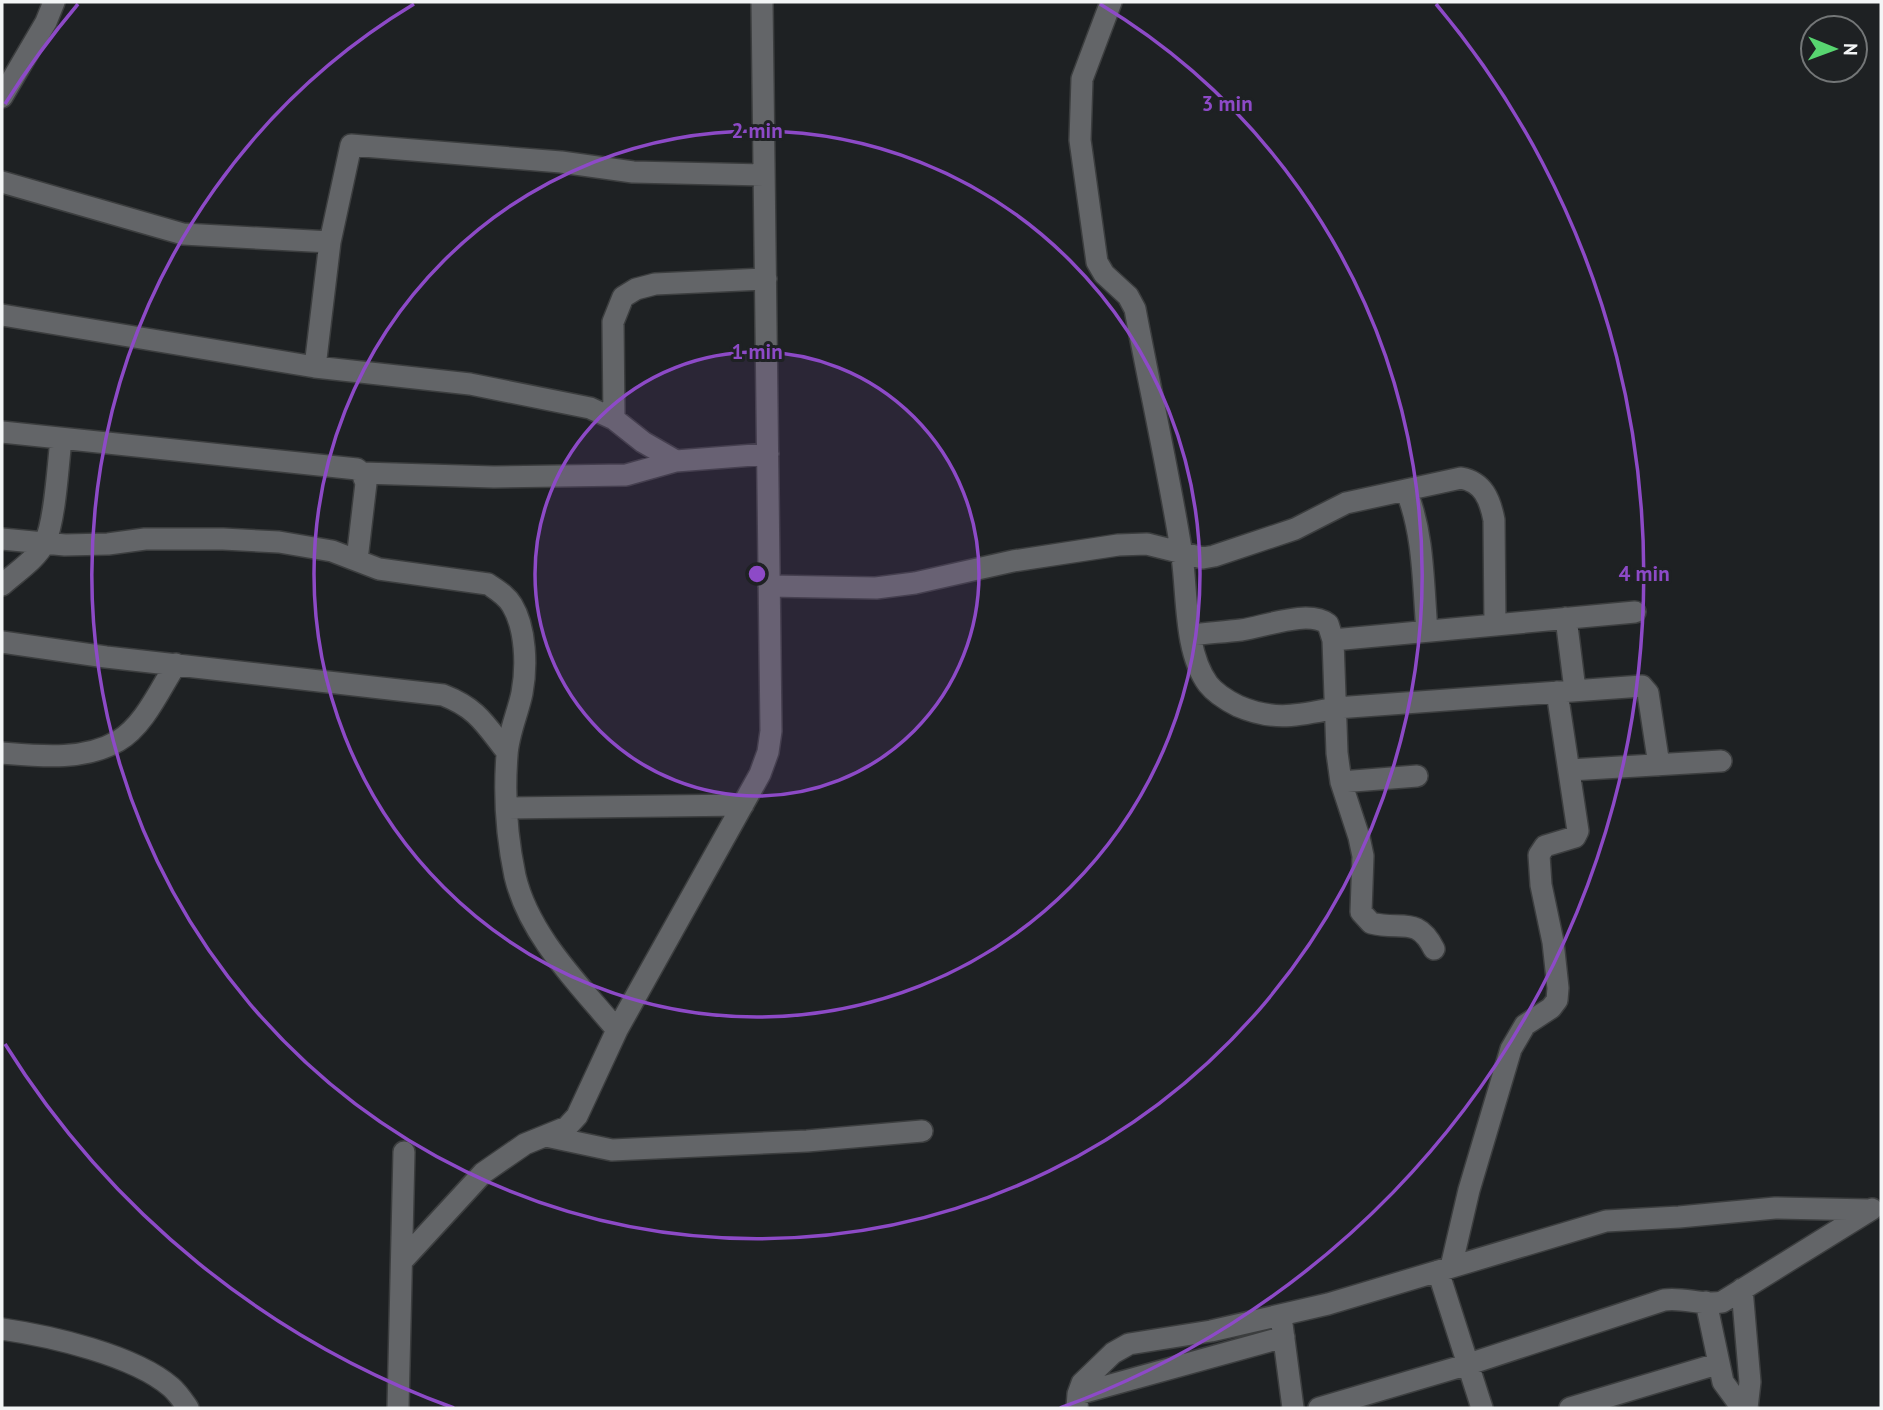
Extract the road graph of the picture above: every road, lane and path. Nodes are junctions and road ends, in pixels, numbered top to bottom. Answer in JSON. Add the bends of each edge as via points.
{"nodes":[{"id":1,"x":54,"y":2,"type":"edge"},
{"id":2,"x":762,"y":2,"type":"edge"},
{"id":3,"x":1111,"y":2,"type":"edge"},
{"id":4,"x":2,"y":97,"type":"edge"},
{"id":5,"x":764,"y":175,"type":"junction"},
{"id":6,"x":2,"y":182,"type":"edge"},
{"id":7,"x":330,"y":243,"type":"junction"},
{"id":8,"x":766,"y":279,"type":"junction"},
{"id":9,"x":2,"y":315,"type":"edge"},
{"id":10,"x":315,"y":367,"type":"junction"},
{"id":11,"x":614,"y":419,"type":"junction"},
{"id":12,"x":2,"y":432,"type":"edge"},
{"id":13,"x":61,"y":439,"type":"junction"},
{"id":14,"x":768,"y":454,"type":"junction"},
{"id":15,"x":676,"y":461,"type":"junction"},
{"id":16,"x":362,"y":473,"type":"junction"},
{"id":17,"x":1406,"y":490,"type":"junction"},
{"id":18,"x":2,"y":539,"type":"edge"},
{"id":19,"x":45,"y":543,"type":"junction"},
{"id":20,"x":1181,"y":551,"type":"junction"},
{"id":21,"x":357,"y":560,"type":"junction"},
{"id":22,"x":2,"y":584,"type":"edge"},
{"id":23,"x":769,"y":586,"type":"junction"},
{"id":24,"x":1634,"y":612,"type":"dead end"},
{"id":25,"x":1566,"y":618,"type":"junction"},
{"id":26,"x":1495,"y":625,"type":"junction"},
{"id":27,"x":1427,"y":631,"type":"junction"},
{"id":28,"x":1191,"y":635,"type":"junction"},
{"id":29,"x":1333,"y":639,"type":"junction"},
{"id":30,"x":2,"y":642,"type":"edge"},
{"id":31,"x":176,"y":664,"type":"junction"},
{"id":32,"x":1566,"y":691,"type":"junction"},
{"id":33,"x":1336,"y":708,"type":"junction"},
{"id":34,"x":507,"y":752,"type":"junction"},
{"id":35,"x":2,"y":753,"type":"edge"},
{"id":36,"x":1721,"y":761,"type":"dead end"},
{"id":37,"x":1659,"y":765,"type":"junction"},
{"id":38,"x":1570,"y":770,"type":"junction"},
{"id":39,"x":1417,"y":776,"type":"dead end"},
{"id":40,"x":1341,"y":782,"type":"junction"},
{"id":41,"x":743,"y":805,"type":"junction"},
{"id":42,"x":508,"y":808,"type":"junction"},
{"id":43,"x":1434,"y":949,"type":"dead end"},
{"id":44,"x":617,"y":1030,"type":"junction"},
{"id":45,"x":922,"y":1131,"type":"dead end"},
{"id":46,"x":546,"y":1136,"type":"junction"},
{"id":47,"x":404,"y":1152,"type":"dead end"},
{"id":48,"x":1875,"y":1206,"type":"edge"},
{"id":49,"x":402,"y":1261,"type":"junction"},
{"id":50,"x":1445,"y":1269,"type":"junction"},
{"id":51,"x":1742,"y":1289,"type":"junction"},
{"id":52,"x":1706,"y":1303,"type":"junction"},
{"id":53,"x":1281,"y":1315,"type":"junction"},
{"id":54,"x":2,"y":1329,"type":"edge"},
{"id":55,"x":1284,"y":1337,"type":"junction"},
{"id":56,"x":1469,"y":1364,"type":"junction"},
{"id":57,"x":1717,"y":1364,"type":"junction"},
{"id":58,"x":1077,"y":1401,"type":"edge"},
{"id":59,"x":188,"y":1408,"type":"edge"},
{"id":60,"x":398,"y":1408,"type":"edge"},
{"id":61,"x":1293,"y":1408,"type":"edge"},
{"id":62,"x":1320,"y":1408,"type":"edge"},
{"id":63,"x":1482,"y":1408,"type":"edge"},
{"id":64,"x":1570,"y":1408,"type":"edge"},
{"id":65,"x":1745,"y":1408,"type":"edge"}],
"edges":[{"from":1,"to":4,"type":"street"},
{"from":2,"to":5,"type":"street"},
{"from":3,"to":20,"type":"street","via":[[1082,79],[1080,140],[1097,262],[1135,309]]},
{"from":5,"to":7,"type":"street","via":[[633,172],[356,144],[348,151]]},
{"from":5,"to":8,"type":"street"},
{"from":6,"to":7,"type":"street","via":[[183,234]]},
{"from":7,"to":10,"type":"street"},
{"from":8,"to":11,"type":"street","via":[[655,284],[623,297],[613,322]]},
{"from":8,"to":14,"type":"street"},
{"from":9,"to":10,"type":"street"},
{"from":10,"to":11,"type":"street","via":[[470,384],[590,408]]},
{"from":11,"to":15,"type":"street"},
{"from":12,"to":13,"type":"street"},
{"from":13,"to":16,"type":"street"},
{"from":13,"to":19,"type":"street"},
{"from":14,"to":15,"type":"street"},
{"from":14,"to":23,"type":"street"},
{"from":15,"to":16,"type":"street","via":[[626,475]]},
{"from":16,"to":21,"type":"street","via":[[366,482]]},
{"from":17,"to":20,"type":"street","via":[[1346,503],[1295,529],[1214,556],[1203,558]]},
{"from":17,"to":26,"type":"street","via":[[1461,478],[1471,480],[1487,495],[1494,520]]},
{"from":17,"to":27,"type":"street","via":[[1419,531]]},
{"from":18,"to":19,"type":"street"},
{"from":19,"to":21,"type":"street","via":[[108,544],[145,539],[279,542]]},
{"from":19,"to":22,"type":"street"},
{"from":20,"to":23,"type":"street","via":[[1147,544],[1118,545],[876,588]]},
{"from":20,"to":28,"type":"street"},
{"from":21,"to":34,"type":"street","via":[[379,569],[488,584],[512,605],[525,661],[523,691]]},
{"from":23,"to":41,"type":"street","via":[[771,731],[760,774]]},
{"from":24,"to":25,"type":"street"},
{"from":25,"to":26,"type":"street"},
{"from":25,"to":32,"type":"street"},
{"from":26,"to":27,"type":"street"},
{"from":27,"to":29,"type":"street"},
{"from":28,"to":29,"type":"street","via":[[1317,618],[1328,624]]},
{"from":28,"to":33,"type":"street","via":[[1196,660],[1209,685],[1229,702],[1274,717]]},
{"from":29,"to":33,"type":"street"},
{"from":30,"to":31,"type":"street"},
{"from":31,"to":34,"type":"street","via":[[443,695],[464,703]]},
{"from":31,"to":35,"type":"street","via":[[139,721],[119,741],[72,755]]},
{"from":32,"to":33,"type":"street"},
{"from":32,"to":37,"type":"street","via":[[1646,688]]},
{"from":32,"to":38,"type":"street"},
{"from":33,"to":40,"type":"street"},
{"from":34,"to":42,"type":"street"},
{"from":36,"to":37,"type":"street"},
{"from":37,"to":38,"type":"street"},
{"from":38,"to":50,"type":"street","via":[[1578,835],[1545,846],[1538,863],[1553,942],[1557,1000],[1525,1025],[1511,1049]]},
{"from":39,"to":40,"type":"street"},
{"from":40,"to":43,"type":"street","via":[[1363,856],[1364,918],[1379,925],[1417,928]]},
{"from":41,"to":42,"type":"street"},
{"from":41,"to":44,"type":"street"},
{"from":42,"to":44,"type":"street","via":[[516,878],[526,909]]},
{"from":44,"to":46,"type":"street","via":[[578,1116],[567,1128]]},
{"from":45,"to":46,"type":"street","via":[[612,1150]]},
{"from":46,"to":49,"type":"street","via":[[525,1144],[483,1173]]},
{"from":47,"to":49,"type":"street"},
{"from":48,"to":50,"type":"street","via":[[1775,1208],[1606,1221]]},
{"from":48,"to":51,"type":"street"},
{"from":49,"to":60,"type":"street"},
{"from":50,"to":53,"type":"street"},
{"from":50,"to":56,"type":"street"},
{"from":51,"to":52,"type":"street","via":[[1723,1302]]},
{"from":51,"to":65,"type":"street","via":[[1750,1382]]},
{"from":52,"to":56,"type":"street","via":[[1664,1300]]},
{"from":52,"to":57,"type":"street"},
{"from":53,"to":55,"type":"street"},
{"from":53,"to":58,"type":"street","via":[[1122,1347],[1082,1382]]},
{"from":54,"to":59,"type":"street","via":[[73,1343],[151,1372],[173,1388]]},
{"from":55,"to":58,"type":"street"},
{"from":55,"to":61,"type":"street"},
{"from":56,"to":62,"type":"street"},
{"from":56,"to":63,"type":"street"},
{"from":57,"to":64,"type":"street"},
{"from":57,"to":65,"type":"street","via":[[1726,1389]]}]}
